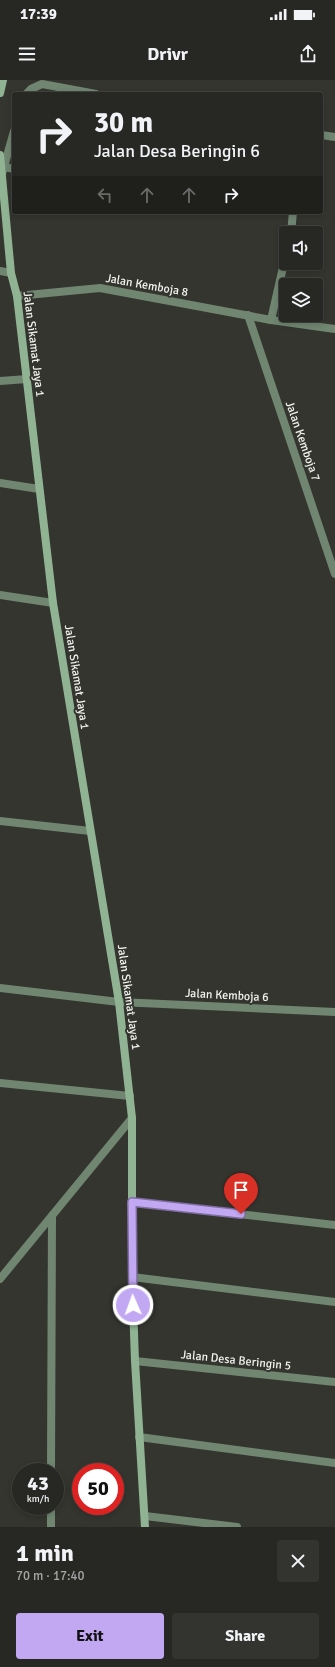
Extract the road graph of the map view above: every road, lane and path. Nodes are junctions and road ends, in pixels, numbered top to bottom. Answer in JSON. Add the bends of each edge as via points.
{"nodes":[{"id":1,"x":3,"y":80,"type":"edge"},
{"id":2,"x":28,"y":92,"type":"edge"},
{"id":3,"x":85,"y":92,"type":"edge"},
{"id":4,"x":0,"y":93,"type":"edge"},
{"id":5,"x":323,"y":135,"type":"edge"},
{"id":6,"x":335,"y":137,"type":"edge"},
{"id":7,"x":12,"y":138,"type":"edge"},
{"id":8,"x":0,"y":155,"type":"edge"},
{"id":9,"x":12,"y":170,"type":"edge"},
{"id":10,"x":2,"y":172,"type":"edge"},
{"id":11,"x":291,"y":214,"type":"edge"},
{"id":12,"x":291,"y":226,"type":"edge"},
{"id":13,"x":282,"y":270,"type":"edge"},
{"id":14,"x":0,"y":271,"type":"edge"},
{"id":15,"x":11,"y":273,"type":"junction"},
{"id":16,"x":17,"y":296,"type":"junction"},
{"id":17,"x":248,"y":315,"type":"junction"},
{"id":18,"x":271,"y":320,"type":"junction"},
{"id":19,"x":335,"y":329,"type":"edge"},
{"id":20,"x":27,"y":380,"type":"junction"},
{"id":21,"x":0,"y":381,"type":"edge"},
{"id":22,"x":0,"y":483,"type":"edge"},
{"id":23,"x":39,"y":489,"type":"junction"},
{"id":24,"x":335,"y":574,"type":"edge"},
{"id":25,"x":0,"y":595,"type":"edge"},
{"id":26,"x":53,"y":603,"type":"junction"},
{"id":27,"x":0,"y":821,"type":"edge"},
{"id":28,"x":90,"y":832,"type":"junction"},
{"id":29,"x":0,"y":988,"type":"edge"},
{"id":30,"x":119,"y":1002,"type":"junction"},
{"id":31,"x":335,"y":1012,"type":"edge"},
{"id":32,"x":0,"y":1083,"type":"edge"},
{"id":33,"x":130,"y":1096,"type":"junction"},
{"id":34,"x":132,"y":1118,"type":"junction"},
{"id":35,"x":132,"y":1202,"type":"junction"},
{"id":36,"x":52,"y":1216,"type":"junction"},
{"id":37,"x":335,"y":1225,"type":"edge"},
{"id":38,"x":132,"y":1277,"type":"junction"},
{"id":39,"x":0,"y":1279,"type":"edge"},
{"id":40,"x":335,"y":1302,"type":"edge"},
{"id":41,"x":135,"y":1361,"type":"junction"},
{"id":42,"x":335,"y":1382,"type":"edge"},
{"id":43,"x":140,"y":1437,"type":"junction"},
{"id":44,"x":51,"y":1463,"type":"edge"},
{"id":45,"x":335,"y":1463,"type":"edge"},
{"id":46,"x":51,"y":1515,"type":"edge"},
{"id":47,"x":144,"y":1516,"type":"junction"},
{"id":48,"x":51,"y":1527,"type":"edge"},
{"id":49,"x":145,"y":1527,"type":"edge"},
{"id":50,"x":238,"y":1527,"type":"edge"}],
"edges":[{"from":1,"to":4,"type":"main road"},
{"from":2,"to":3,"type":"street","via":[[42,84]]},
{"from":5,"to":6,"type":"street"},
{"from":7,"to":10,"type":"street"},
{"from":8,"to":10,"type":"main road","name":"Jalan Sikamat Jaya 1"},
{"from":9,"to":10,"type":"street"},
{"from":10,"to":15,"type":"main road","name":"Jalan Sikamat Jaya 1"},
{"from":11,"to":12,"type":"street"},
{"from":13,"to":18,"type":"street"},
{"from":14,"to":15,"type":"street"},
{"from":15,"to":16,"type":"main road","name":"Jalan Sikamat Jaya 1"},
{"from":16,"to":17,"type":"street","name":"Jalan Kemboja 8","via":[[100,288]]},
{"from":16,"to":20,"type":"main road","name":"Jalan Sikamat Jaya 1"},
{"from":17,"to":18,"type":"street","name":"Jalan Kemboja 8"},
{"from":17,"to":24,"type":"street","name":"Jalan Kemboja 7"},
{"from":18,"to":19,"type":"street","name":"Jalan Kemboja 8"},
{"from":20,"to":21,"type":"street"},
{"from":20,"to":23,"type":"main road","name":"Jalan Sikamat Jaya 1"},
{"from":22,"to":23,"type":"street"},
{"from":23,"to":26,"type":"main road","name":"Jalan Sikamat Jaya 1"},
{"from":25,"to":26,"type":"street"},
{"from":26,"to":28,"type":"main road","name":"Jalan Sikamat Jaya 1"},
{"from":27,"to":28,"type":"street"},
{"from":28,"to":30,"type":"main road","name":"Jalan Sikamat Jaya 1"},
{"from":29,"to":30,"type":"street","name":"Jalan Kemboja 6"},
{"from":30,"to":31,"type":"street","name":"Jalan Kemboja 6"},
{"from":30,"to":33,"type":"main road","name":"Jalan Sikamat Jaya 1"},
{"from":32,"to":33,"type":"street"},
{"from":33,"to":34,"type":"main road","name":"Jalan Sikamat Jaya 1"},
{"from":34,"to":35,"type":"main road","name":"Jalan Sikamat Jaya 1"},
{"from":34,"to":36,"type":"street"},
{"from":35,"to":37,"type":"street"},
{"from":35,"to":38,"type":"main road","name":"Jalan Sikamat Jaya 1"},
{"from":36,"to":39,"type":"street"},
{"from":36,"to":44,"type":"street"},
{"from":38,"to":40,"type":"street"},
{"from":38,"to":41,"type":"main road","name":"Jalan Sikamat Jaya 1"},
{"from":41,"to":42,"type":"street","name":"Jalan Desa Beringin 5"},
{"from":41,"to":43,"type":"main road","name":"Jalan Sikamat Jaya 1"},
{"from":43,"to":45,"type":"street"},
{"from":43,"to":47,"type":"main road","name":"Jalan Sikamat Jaya 1"},
{"from":46,"to":48,"type":"street"},
{"from":47,"to":49,"type":"main road","name":"Jalan Sikamat Jaya 1"},
{"from":47,"to":50,"type":"street"}]}
